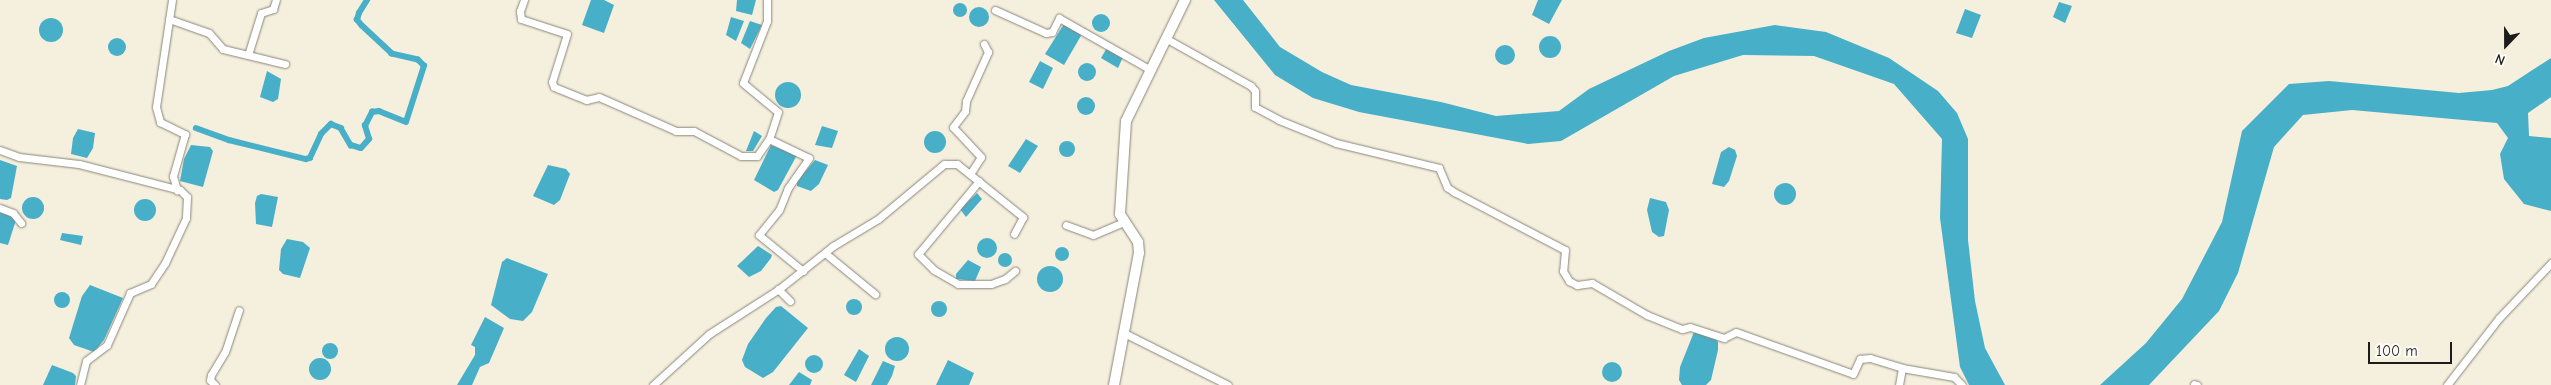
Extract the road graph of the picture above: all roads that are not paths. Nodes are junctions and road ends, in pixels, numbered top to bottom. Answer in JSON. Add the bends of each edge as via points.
{"nodes":[{"id":1,"x":172,"y":0,"type":"edge"},
{"id":2,"x":276,"y":0,"type":"edge"},
{"id":3,"x":524,"y":0,"type":"edge"},
{"id":4,"x":767,"y":0,"type":"edge"},
{"id":5,"x":1185,"y":0,"type":"edge"},
{"id":6,"x":995,"y":10,"type":"dead end"},
{"id":7,"x":169,"y":19,"type":"junction"},
{"id":8,"x":1168,"y":40,"type":"junction"},
{"id":9,"x":984,"y":44,"type":"dead end"},
{"id":10,"x":248,"y":55,"type":"junction"},
{"id":11,"x":285,"y":64,"type":"dead end"},
{"id":12,"x":1152,"y":70,"type":"junction"},
{"id":13,"x":769,"y":139,"type":"junction"},
{"id":14,"x":0,"y":150,"type":"edge"},
{"id":15,"x":970,"y":174,"type":"junction"},
{"id":16,"x":979,"y":181,"type":"junction"},
{"id":17,"x":177,"y":190,"type":"junction"},
{"id":18,"x":0,"y":208,"type":"edge"},
{"id":19,"x":1124,"y":222,"type":"junction"},
{"id":20,"x":21,"y":223,"type":"dead end"},
{"id":21,"x":1066,"y":225,"type":"dead end"},
{"id":22,"x":1014,"y":234,"type":"dead end"},
{"id":23,"x":825,"y":253,"type":"junction"},
{"id":24,"x":2551,"y":263,"type":"edge"},
{"id":25,"x":803,"y":271,"type":"junction"},
{"id":26,"x":1014,"y":271,"type":"dead end"},
{"id":27,"x":778,"y":289,"type":"junction"},
{"id":28,"x":874,"y":294,"type":"dead end"},
{"id":29,"x":790,"y":301,"type":"dead end"},
{"id":30,"x":239,"y":310,"type":"dead end"},
{"id":31,"x":1124,"y":333,"type":"junction"},
{"id":32,"x":1902,"y":368,"type":"junction"},
{"id":33,"x":80,"y":385,"type":"edge"},
{"id":34,"x":215,"y":385,"type":"edge"},
{"id":35,"x":653,"y":385,"type":"edge"},
{"id":36,"x":1114,"y":385,"type":"edge"},
{"id":37,"x":1228,"y":385,"type":"edge"},
{"id":38,"x":1899,"y":385,"type":"edge"},
{"id":39,"x":1962,"y":385,"type":"edge"},
{"id":40,"x":2447,"y":385,"type":"edge"}],
"edges":[{"from":1,"to":7,"type":"street"},
{"from":2,"to":10,"type":"street","via":[[273,9],[261,13]]},
{"from":3,"to":13,"type":"street","via":[[521,19],[566,34],[552,82],[554,87],[583,99],[599,97],[676,131],[694,130],[741,156],[757,156]]},
{"from":4,"to":13,"type":"street","via":[[767,21],[743,83],[778,112]]},
{"from":5,"to":8,"type":"main road"},
{"from":6,"to":12,"type":"street","via":[[1046,33],[1052,32],[1059,18]]},
{"from":7,"to":10,"type":"street","via":[[209,33],[223,49]]},
{"from":7,"to":17,"type":"street","via":[[156,107],[160,122],[185,134],[173,176]]},
{"from":8,"to":12,"type":"main road"},
{"from":8,"to":32,"type":"street","via":[[1251,86],[1255,91],[1255,107],[1279,120],[1336,143],[1439,168],[1447,187],[1454,192],[1566,250],[1563,271],[1569,281],[1578,285],[1592,283],[1631,308],[1682,329],[1690,326],[1724,338],[1736,332],[1853,374],[1860,359],[1870,358]]},
{"from":9,"to":15,"type":"street","via":[[988,52],[966,101],[965,111],[953,127],[981,156]]},
{"from":10,"to":11,"type":"street"},
{"from":12,"to":19,"type":"main road","via":[[1139,88],[1126,121],[1120,188]]},
{"from":13,"to":25,"type":"street","via":[[809,158],[788,188],[779,210],[760,235]]},
{"from":14,"to":17,"type":"street","via":[[19,157],[79,164]]},
{"from":15,"to":16,"type":"street"},
{"from":15,"to":23,"type":"street","via":[[952,162],[937,168],[878,219]]},
{"from":16,"to":22,"type":"street","via":[[1023,218]]},
{"from":16,"to":26,"type":"street","via":[[918,254],[934,270],[958,284],[991,284],[1006,279]]},
{"from":17,"to":33,"type":"street","via":[[184,192],[188,205],[177,242],[151,284],[130,293],[107,345],[86,361]]},
{"from":18,"to":20,"type":"street","via":[[13,213]]},
{"from":19,"to":21,"type":"street","via":[[1093,235]]},
{"from":19,"to":31,"type":"main road","via":[[1138,242],[1140,253]]},
{"from":23,"to":25,"type":"street"},
{"from":23,"to":28,"type":"street"},
{"from":24,"to":40,"type":"street","via":[[2500,318]]},
{"from":25,"to":27,"type":"street"},
{"from":27,"to":29,"type":"street"},
{"from":27,"to":35,"type":"street","via":[[710,334]]},
{"from":30,"to":34,"type":"street","via":[[225,352],[211,375],[210,380]]},
{"from":31,"to":36,"type":"main road"},
{"from":31,"to":37,"type":"street"},
{"from":32,"to":38,"type":"street"},
{"from":32,"to":39,"type":"street","via":[[1954,377]]}]}
